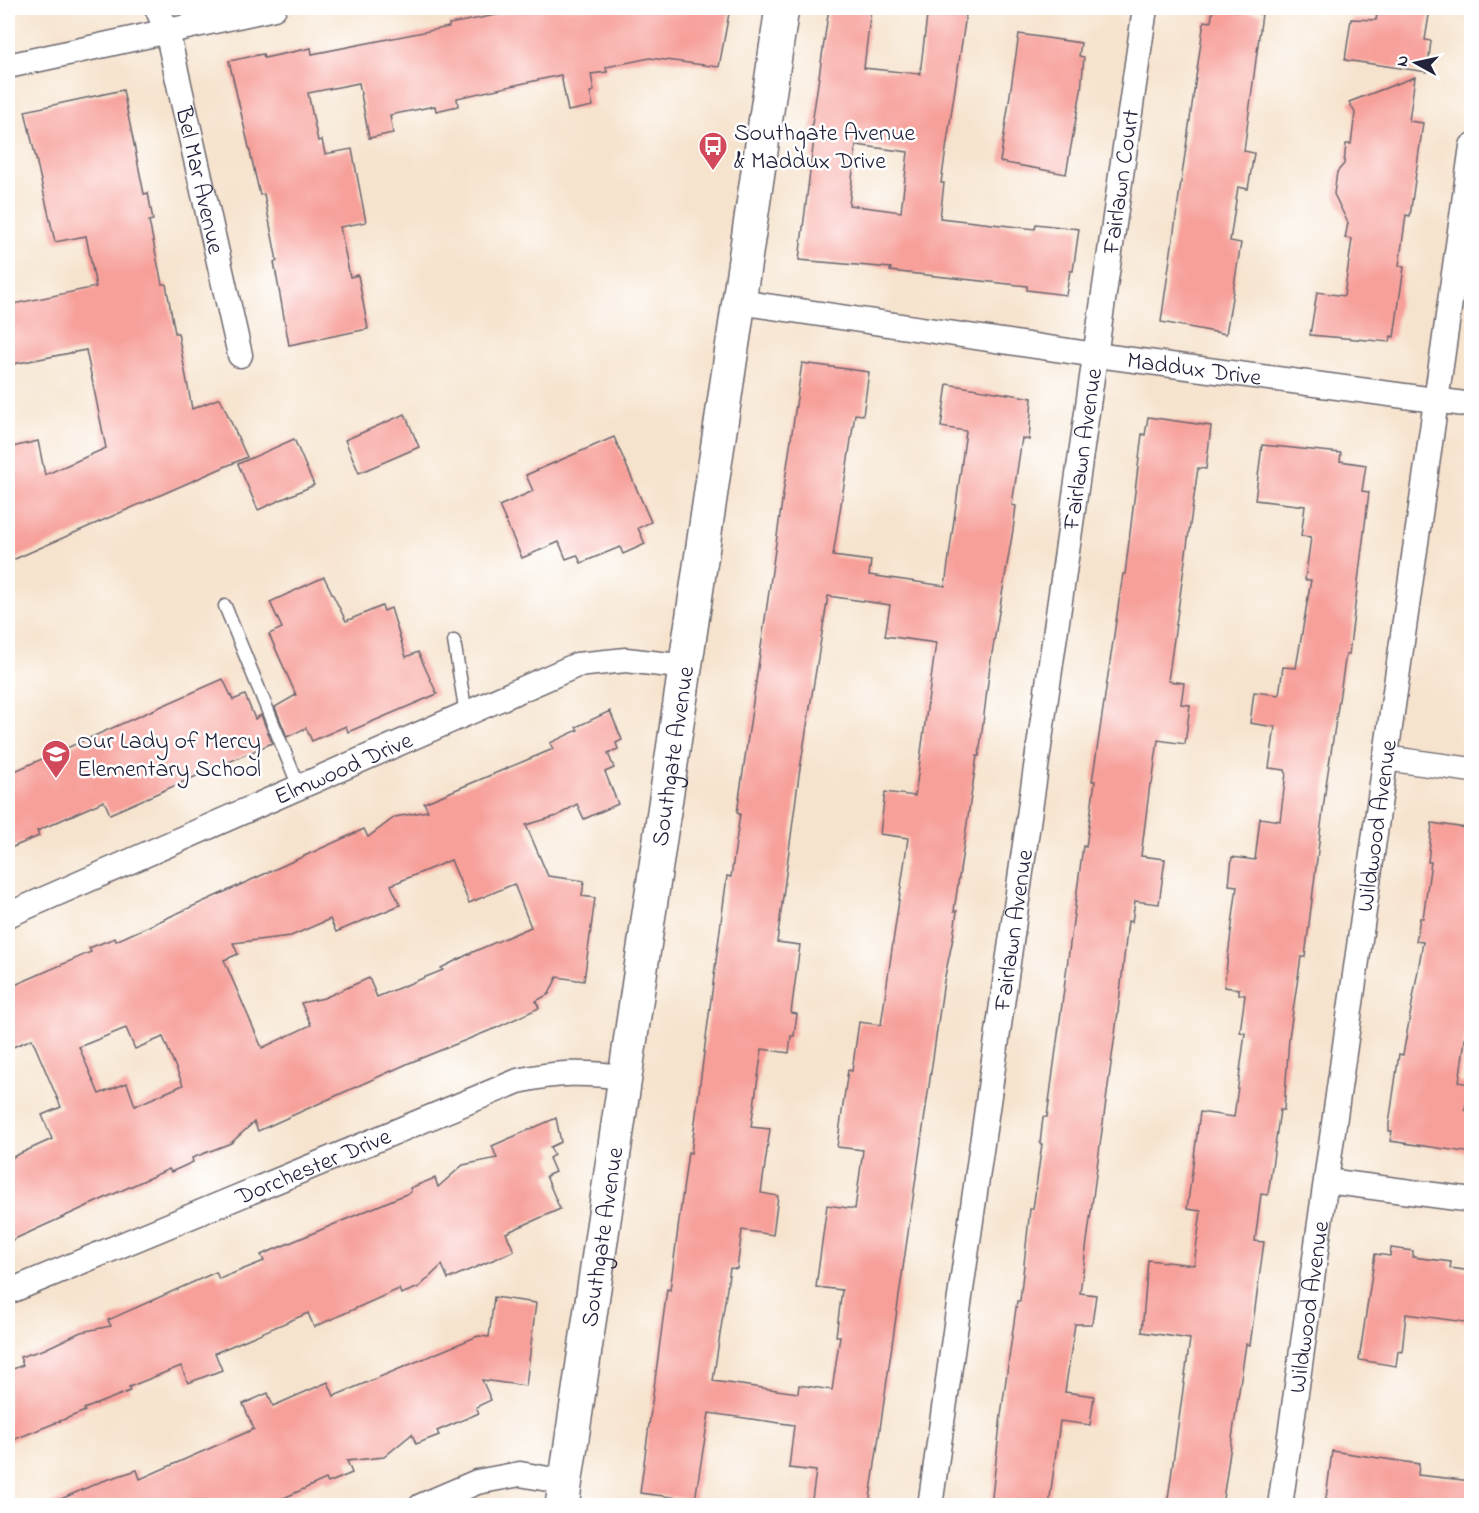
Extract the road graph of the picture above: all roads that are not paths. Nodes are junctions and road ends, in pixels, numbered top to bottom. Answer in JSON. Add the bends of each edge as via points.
{"nodes":[{"id":1,"x":157,"y":8,"type":"edge"},
{"id":2,"x":274,"y":8,"type":"edge"},
{"id":3,"x":782,"y":8,"type":"edge"},
{"id":4,"x":1145,"y":8,"type":"edge"},
{"id":5,"x":167,"y":31,"type":"junction"},
{"id":6,"x":8,"y":66,"type":"edge"},
{"id":7,"x":1472,"y":146,"type":"edge"},
{"id":8,"x":739,"y":302,"type":"junction"},
{"id":9,"x":240,"y":355,"type":"dead end"},
{"id":10,"x":1096,"y":355,"type":"junction"},
{"id":11,"x":1435,"y":402,"type":"junction"},
{"id":12,"x":1472,"y":405,"type":"edge"},
{"id":13,"x":225,"y":606,"type":"dead end"},
{"id":14,"x":454,"y":642,"type":"dead end"},
{"id":15,"x":687,"y":667,"type":"junction"},
{"id":16,"x":466,"y":714,"type":"junction"},
{"id":17,"x":1385,"y":758,"type":"junction"},
{"id":18,"x":1472,"y":770,"type":"edge"},
{"id":19,"x":298,"y":787,"type":"junction"},
{"id":20,"x":8,"y":915,"type":"edge"},
{"id":21,"x":624,"y":1077,"type":"junction"},
{"id":22,"x":1327,"y":1181,"type":"junction"},
{"id":23,"x":1472,"y":1200,"type":"edge"},
{"id":24,"x":8,"y":1292,"type":"edge"},
{"id":25,"x":564,"y":1494,"type":"edge"},
{"id":26,"x":421,"y":1506,"type":"edge"},
{"id":27,"x":930,"y":1506,"type":"edge"},
{"id":28,"x":1280,"y":1506,"type":"edge"}],
"edges":[{"from":1,"to":5,"type":"street","name":"Bel Mar Avenue"},
{"from":2,"to":5,"type":"street"},
{"from":3,"to":8,"type":"street","name":"Southgate Avenue"},
{"from":4,"to":10,"type":"street","name":"Fairlawn Court"},
{"from":5,"to":6,"type":"street"},
{"from":5,"to":9,"type":"street","name":"Bel Mar Avenue"},
{"from":7,"to":11,"type":"street","name":"Wildwood Avenue"},
{"from":8,"to":10,"type":"street","name":"Maddux Drive"},
{"from":8,"to":15,"type":"street","name":"Southgate Avenue"},
{"from":10,"to":11,"type":"street","name":"Maddux Drive"},
{"from":10,"to":27,"type":"street","name":"Fairlawn Avenue"},
{"from":11,"to":12,"type":"street","name":"Maddux Drive"},
{"from":11,"to":17,"type":"street","name":"Wildwood Avenue"},
{"from":13,"to":19,"type":"lane"},
{"from":14,"to":16,"type":"lane"},
{"from":15,"to":16,"type":"street","name":"Elmwood Drive","via":[[626,660],[577,665]]},
{"from":15,"to":21,"type":"street","name":"Southgate Avenue"},
{"from":16,"to":19,"type":"street","name":"Elmwood Drive"},
{"from":17,"to":18,"type":"street"},
{"from":17,"to":22,"type":"street","name":"Wildwood Avenue"},
{"from":19,"to":20,"type":"street","name":"Elmwood Drive"},
{"from":21,"to":24,"type":"street","name":"Dorchester Drive","via":[[577,1071],[518,1081]]},
{"from":21,"to":25,"type":"street","name":"Southgate Avenue"},
{"from":22,"to":23,"type":"street"},
{"from":22,"to":28,"type":"street","name":"Wildwood Avenue"},
{"from":25,"to":26,"type":"street","via":[[520,1474],[477,1482]]}]}
